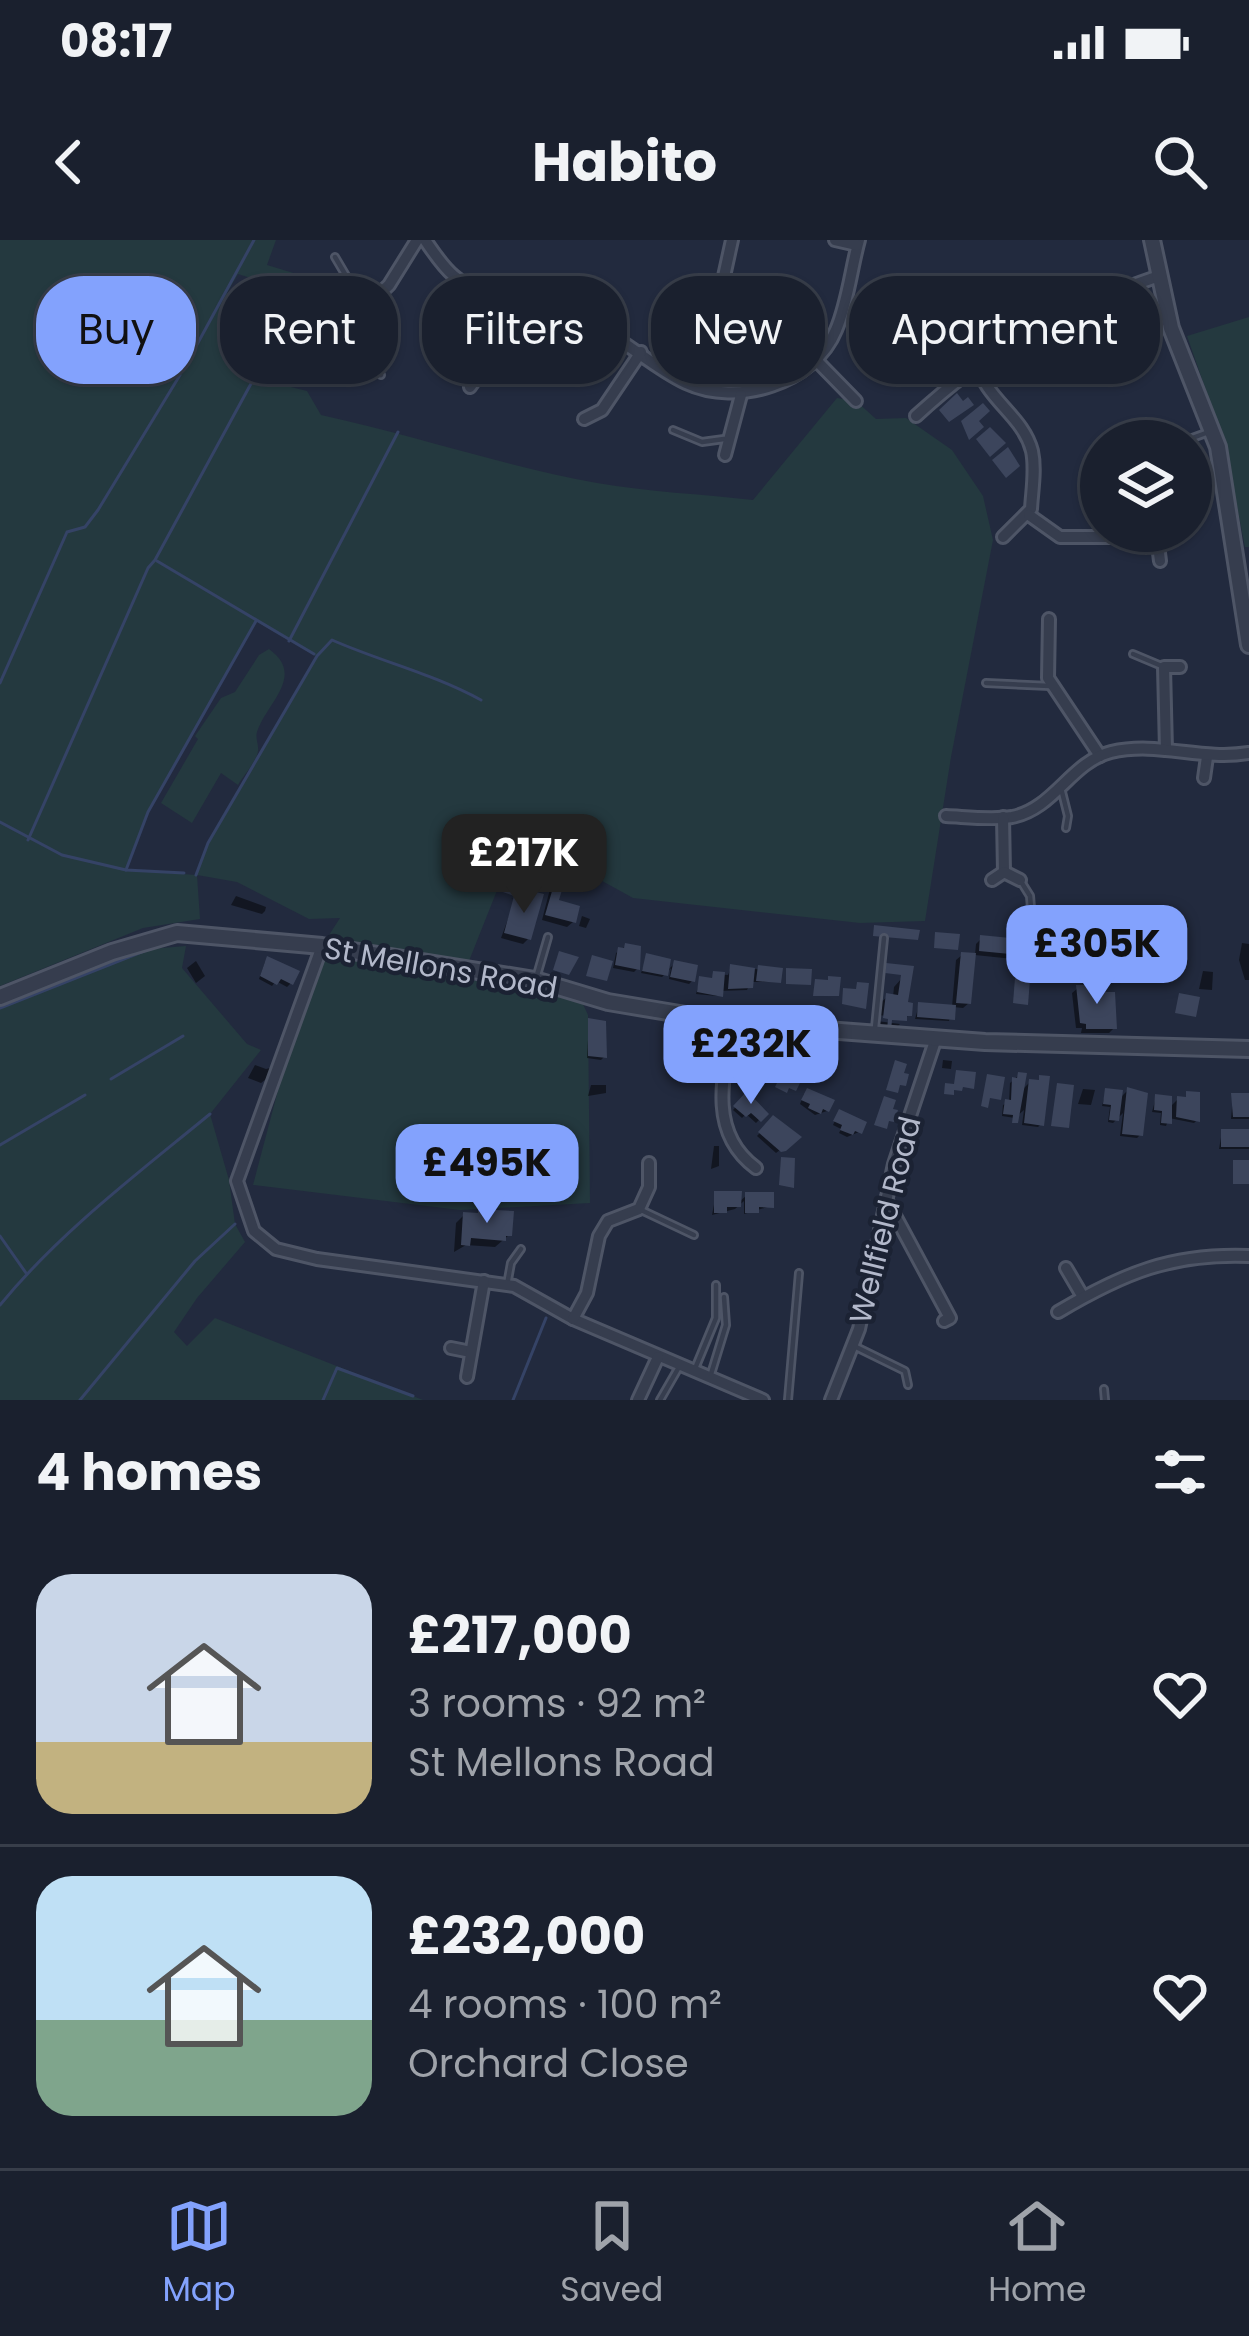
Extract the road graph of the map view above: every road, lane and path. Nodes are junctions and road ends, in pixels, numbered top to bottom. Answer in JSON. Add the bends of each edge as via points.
{"nodes":[{"id":1,"x":421,"y":240,"type":"edge"},
{"id":2,"x":732,"y":240,"type":"edge"},
{"id":3,"x":836,"y":240,"type":"edge"},
{"id":4,"x":1152,"y":240,"type":"edge"},
{"id":5,"x":858,"y":242,"type":"edge"},
{"id":6,"x":335,"y":257,"type":"dead end"},
{"id":7,"x":342,"y":276,"type":"edge"},
{"id":8,"x":395,"y":276,"type":"edge"},
{"id":9,"x":453,"y":276,"type":"edge"},
{"id":10,"x":724,"y":276,"type":"edge"},
{"id":11,"x":1159,"y":276,"type":"edge"},
{"id":12,"x":1160,"y":280,"type":"edge"},
{"id":13,"x":627,"y":345,"type":"edge"},
{"id":14,"x":825,"y":346,"type":"edge"},
{"id":15,"x":640,"y":352,"type":"junction"},
{"id":16,"x":825,"y":369,"type":"edge"},
{"id":17,"x":472,"y":384,"type":"edge"},
{"id":18,"x":777,"y":384,"type":"edge"},
{"id":19,"x":952,"y":384,"type":"edge"},
{"id":20,"x":983,"y":384,"type":"edge"},
{"id":21,"x":470,"y":387,"type":"dead end"},
{"id":22,"x":741,"y":395,"type":"junction"},
{"id":23,"x":856,"y":401,"type":"dead end"},
{"id":24,"x":916,"y":416,"type":"dead end"},
{"id":25,"x":584,"y":419,"type":"dead end"},
{"id":26,"x":1207,"y":420,"type":"edge"},
{"id":27,"x":673,"y":430,"type":"dead end"},
{"id":28,"x":1212,"y":435,"type":"edge"},
{"id":29,"x":730,"y":437,"type":"junction"},
{"id":30,"x":725,"y":455,"type":"dead end"},
{"id":31,"x":1029,"y":514,"type":"junction"},
{"id":32,"x":1003,"y":537,"type":"dead end"},
{"id":33,"x":1160,"y":561,"type":"dead end"},
{"id":34,"x":1049,"y":619,"type":"dead end"},
{"id":35,"x":1249,"y":646,"type":"edge"},
{"id":36,"x":1133,"y":654,"type":"dead end"},
{"id":37,"x":1164,"y":667,"type":"junction"},
{"id":38,"x":1180,"y":667,"type":"dead end"},
{"id":39,"x":986,"y":683,"type":"dead end"},
{"id":40,"x":1056,"y":687,"type":"junction"},
{"id":41,"x":1166,"y":750,"type":"junction"},
{"id":42,"x":1249,"y":753,"type":"edge"},
{"id":43,"x":1100,"y":756,"type":"junction"},
{"id":44,"x":1207,"y":757,"type":"junction"},
{"id":45,"x":1204,"y":778,"type":"dead end"},
{"id":46,"x":1061,"y":788,"type":"junction"},
{"id":47,"x":946,"y":816,"type":"dead end"},
{"id":48,"x":1003,"y":817,"type":"junction"},
{"id":49,"x":1066,"y":828,"type":"dead end"},
{"id":50,"x":1004,"y":872,"type":"junction"},
{"id":51,"x":992,"y":880,"type":"dead end"},
{"id":52,"x":1020,"y":880,"type":"joint"},
{"id":53,"x":1031,"y":908,"type":"dead end"},
{"id":54,"x":548,"y":937,"type":"dead end"},
{"id":55,"x":884,"y":938,"type":"dead end"},
{"id":56,"x":322,"y":946,"type":"junction"},
{"id":57,"x":535,"y":980,"type":"junction"},
{"id":58,"x":0,"y":997,"type":"edge"},
{"id":59,"x":734,"y":1022,"type":"junction"},
{"id":60,"x":874,"y":1035,"type":"junction"},
{"id":61,"x":936,"y":1038,"type":"junction"},
{"id":62,"x":1249,"y":1048,"type":"edge"},
{"id":63,"x":649,"y":1163,"type":"dead end"},
{"id":64,"x":756,"y":1168,"type":"dead end"},
{"id":65,"x":886,"y":1199,"type":"junction"},
{"id":66,"x":639,"y":1208,"type":"junction"},
{"id":67,"x":694,"y":1235,"type":"dead end"},
{"id":68,"x":521,"y":1249,"type":"dead end"},
{"id":69,"x":1249,"y":1256,"type":"edge"},
{"id":70,"x":1066,"y":1268,"type":"dead end"},
{"id":71,"x":799,"y":1273,"type":"dead end"},
{"id":72,"x":484,"y":1281,"type":"junction"},
{"id":73,"x":507,"y":1285,"type":"junction"},
{"id":74,"x":716,"y":1285,"type":"dead end"},
{"id":75,"x":1083,"y":1297,"type":"junction"},
{"id":76,"x":724,"y":1298,"type":"dead end"},
{"id":77,"x":1058,"y":1312,"type":"dead end"},
{"id":78,"x":573,"y":1319,"type":"junction"},
{"id":79,"x":944,"y":1321,"type":"dead end"},
{"id":80,"x":854,"y":1346,"type":"junction"},
{"id":81,"x":451,"y":1348,"type":"dead end"},
{"id":82,"x":471,"y":1352,"type":"junction"},
{"id":83,"x":658,"y":1357,"type":"junction"},
{"id":84,"x":679,"y":1366,"type":"junction"},
{"id":85,"x":693,"y":1373,"type":"junction"},
{"id":86,"x":467,"y":1377,"type":"dead end"},
{"id":87,"x":709,"y":1380,"type":"junction"},
{"id":88,"x":908,"y":1385,"type":"dead end"},
{"id":89,"x":1104,"y":1389,"type":"dead end"},
{"id":90,"x":730,"y":1395,"type":"edge"},
{"id":91,"x":638,"y":1400,"type":"edge"},
{"id":92,"x":660,"y":1400,"type":"edge"},
{"id":93,"x":763,"y":1400,"type":"edge"},
{"id":94,"x":788,"y":1400,"type":"edge"},
{"id":95,"x":831,"y":1400,"type":"edge"},
{"id":96,"x":1105,"y":1400,"type":"edge"}],
"edges":[{"from":1,"to":8,"type":"street"},
{"from":1,"to":9,"type":"street"},
{"from":2,"to":10,"type":"street"},
{"from":3,"to":5,"type":"street"},
{"from":4,"to":11,"type":"street"},
{"from":5,"to":14,"type":"street","via":[[836,332]]},
{"from":6,"to":7,"type":"lane"},
{"from":12,"to":26,"type":"street"},
{"from":13,"to":15,"type":"street"},
{"from":15,"to":22,"type":"street","via":[[687,384]]},
{"from":15,"to":25,"type":"street","via":[[602,410]]},
{"from":16,"to":23,"type":"street"},
{"from":17,"to":21,"type":"street"},
{"from":18,"to":22,"type":"street"},
{"from":19,"to":24,"type":"street"},
{"from":20,"to":31,"type":"street","via":[[1032,453]]},
{"from":22,"to":29,"type":"street"},
{"from":27,"to":29,"type":"lane","via":[[702,442]]},
{"from":28,"to":35,"type":"street"},
{"from":29,"to":30,"type":"street"},
{"from":31,"to":32,"type":"street"},
{"from":31,"to":33,"type":"street","via":[[1060,537],[1157,537]]},
{"from":34,"to":40,"type":"street","via":[[1048,677]]},
{"from":36,"to":37,"type":"lane"},
{"from":37,"to":38,"type":"street"},
{"from":37,"to":41,"type":"street"},
{"from":39,"to":40,"type":"lane"},
{"from":40,"to":43,"type":"street"},
{"from":41,"to":43,"type":"street"},
{"from":41,"to":44,"type":"street"},
{"from":42,"to":44,"type":"street"},
{"from":43,"to":46,"type":"street"},
{"from":44,"to":45,"type":"street"},
{"from":46,"to":48,"type":"street"},
{"from":46,"to":49,"type":"lane"},
{"from":47,"to":48,"type":"street"},
{"from":48,"to":50,"type":"street"},
{"from":50,"to":51,"type":"street"},
{"from":50,"to":52,"type":"street"},
{"from":52,"to":53,"type":"lane"},
{"from":54,"to":57,"type":"lane"},
{"from":55,"to":60,"type":"lane"},
{"from":56,"to":57,"type":"street","name":"St Mellons Road"},
{"from":56,"to":58,"type":"street","name":"St Mellons Road","via":[[177,933]]},
{"from":56,"to":72,"type":"street","via":[[237,1181],[248,1219],[276,1249]]},
{"from":57,"to":59,"type":"street","name":"St Mellons Road","via":[[608,1003]]},
{"from":59,"to":60,"type":"street","name":"St Mellons Road"},
{"from":59,"to":64,"type":"street","via":[[721,1113],[742,1158]]},
{"from":60,"to":61,"type":"street","name":"St Mellons Road"},
{"from":61,"to":62,"type":"street","name":"St Mellons Road"},
{"from":61,"to":65,"type":"street","name":"Wellfield Road"},
{"from":63,"to":66,"type":"street"},
{"from":65,"to":79,"type":"street","via":[[950,1318]]},
{"from":65,"to":80,"type":"street","name":"Wellfield Road"},
{"from":66,"to":67,"type":"lane"},
{"from":66,"to":78,"type":"street","via":[[608,1221],[599,1236]]},
{"from":68,"to":73,"type":"lane"},
{"from":69,"to":75,"type":"street","via":[[1170,1260]]},
{"from":70,"to":75,"type":"street"},
{"from":71,"to":94,"type":"lane"},
{"from":72,"to":73,"type":"street"},
{"from":72,"to":82,"type":"street"},
{"from":73,"to":78,"type":"street"},
{"from":74,"to":85,"type":"lane","via":[[716,1318]]},
{"from":75,"to":77,"type":"street"},
{"from":76,"to":87,"type":"lane"},
{"from":78,"to":83,"type":"street"},
{"from":80,"to":88,"type":"lane","via":[[905,1371]]},
{"from":80,"to":95,"type":"street","name":"Wellfield Road"},
{"from":81,"to":82,"type":"street"},
{"from":82,"to":86,"type":"street"},
{"from":83,"to":84,"type":"street"},
{"from":83,"to":91,"type":"street"},
{"from":84,"to":85,"type":"street"},
{"from":84,"to":92,"type":"lane"},
{"from":85,"to":87,"type":"street"},
{"from":87,"to":90,"type":"street"},
{"from":89,"to":96,"type":"lane"},
{"from":90,"to":93,"type":"street"}]}
